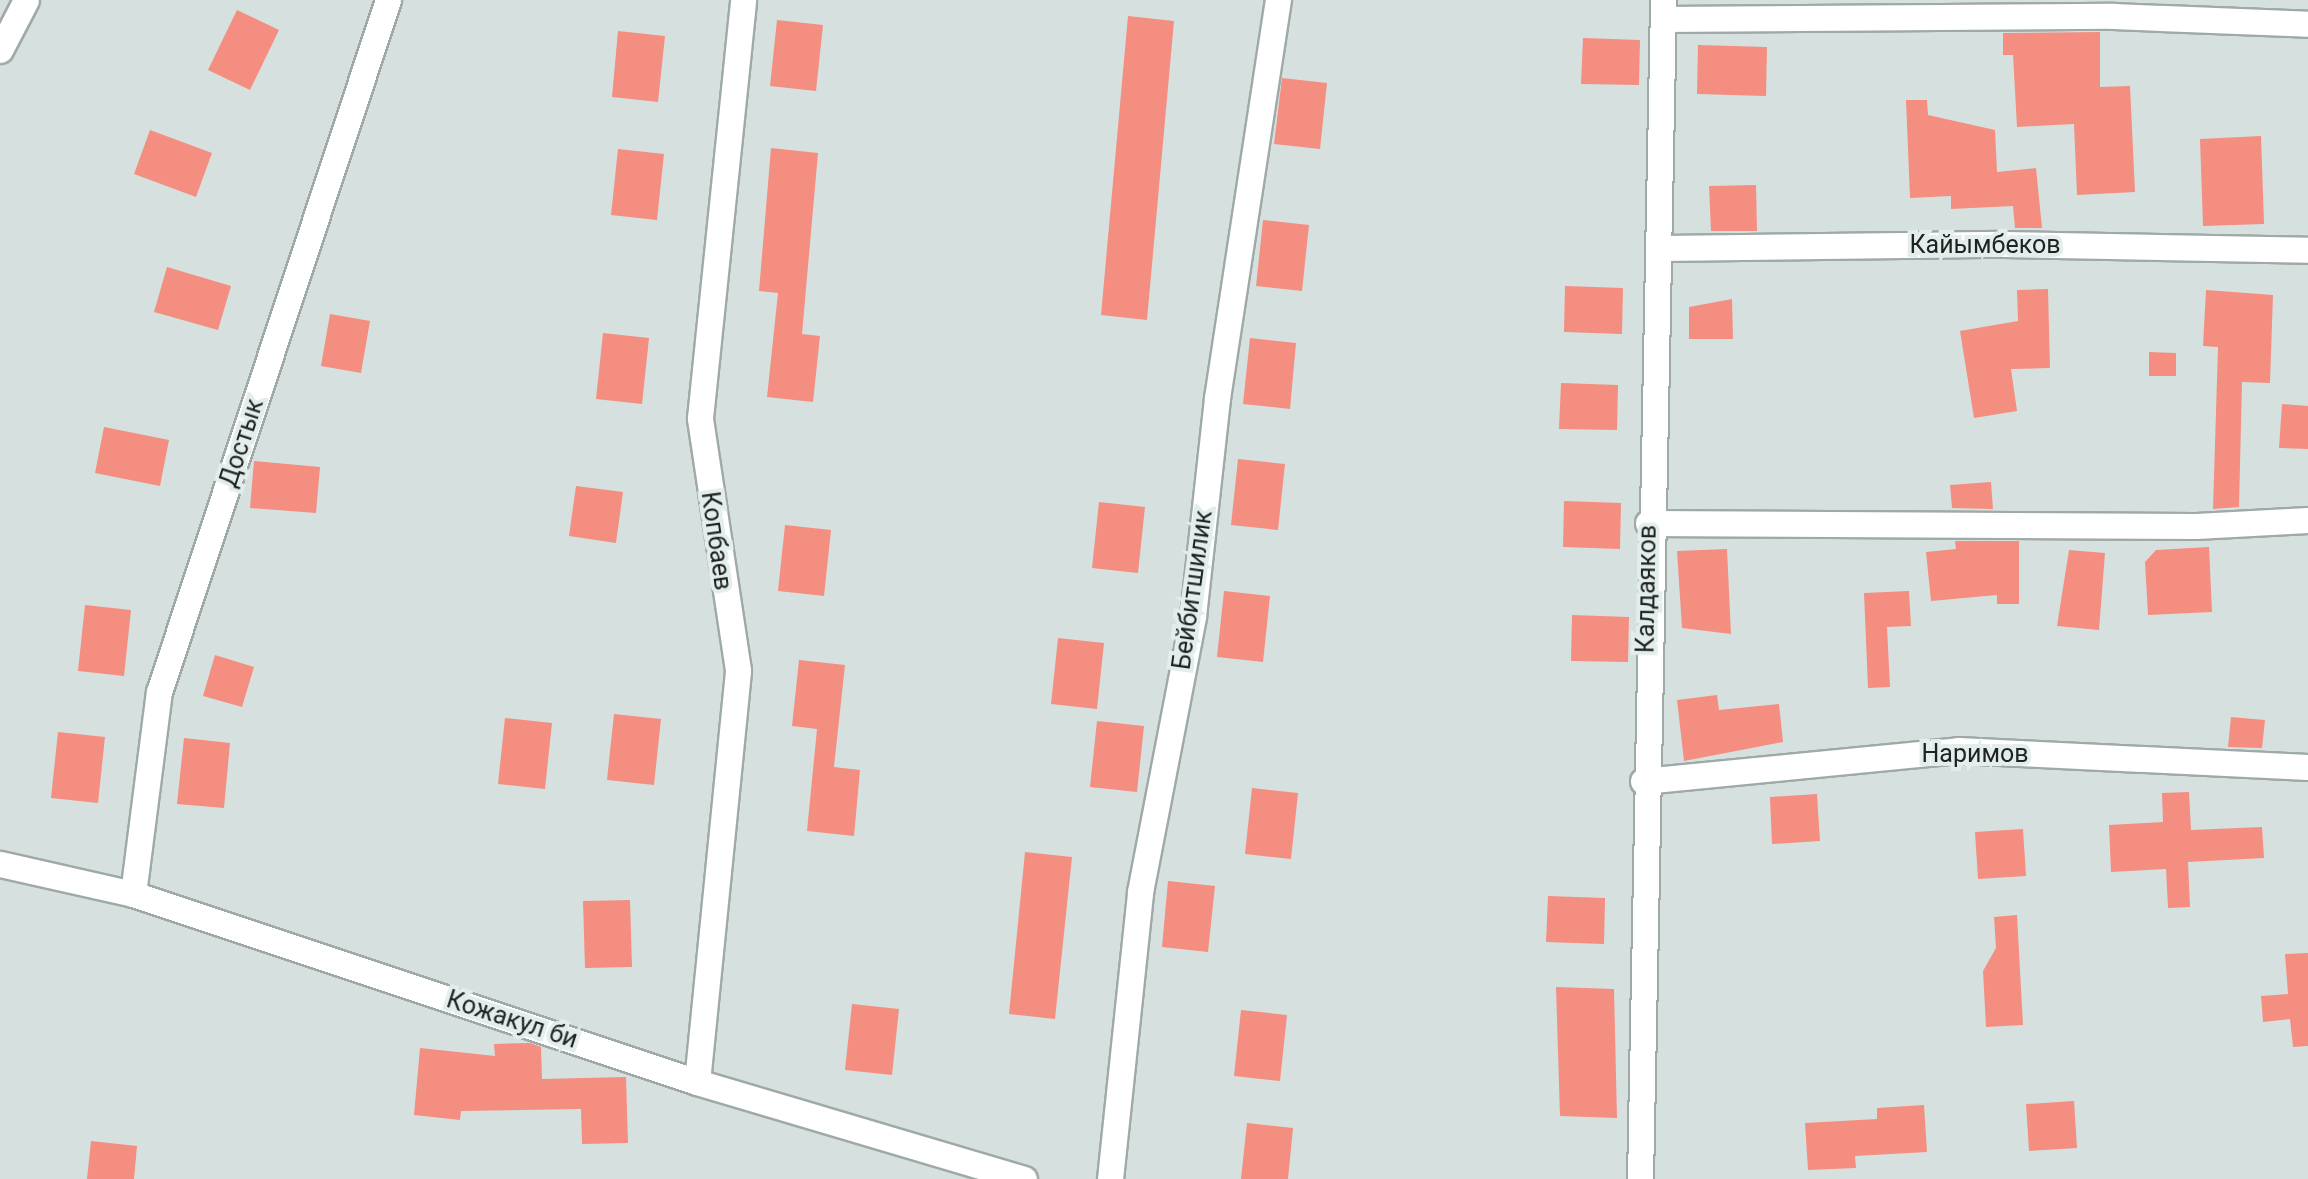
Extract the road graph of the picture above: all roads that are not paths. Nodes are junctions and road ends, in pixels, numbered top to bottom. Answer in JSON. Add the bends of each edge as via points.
{"nodes":[{"id":1,"x":26,"y":0,"type":"edge"},
{"id":2,"x":388,"y":0,"type":"edge"},
{"id":3,"x":743,"y":0,"type":"edge"},
{"id":4,"x":1278,"y":0,"type":"edge"},
{"id":5,"x":1663,"y":10,"type":"edge"},
{"id":6,"x":2308,"y":24,"type":"edge"},
{"id":7,"x":0,"y":50,"type":"edge"},
{"id":8,"x":1662,"y":248,"type":"junction"},
{"id":9,"x":2308,"y":250,"type":"edge"},
{"id":10,"x":2308,"y":520,"type":"edge"},
{"id":11,"x":1648,"y":522,"type":"junction"},
{"id":12,"x":2308,"y":767,"type":"edge"},
{"id":13,"x":1643,"y":781,"type":"junction"},
{"id":14,"x":0,"y":864,"type":"edge"},
{"id":15,"x":133,"y":894,"type":"junction"},
{"id":16,"x":697,"y":1082,"type":"junction"},
{"id":17,"x":934,"y":1167,"type":"edge"},
{"id":18,"x":1024,"y":1179,"type":"edge"},
{"id":19,"x":1110,"y":1179,"type":"edge"},
{"id":20,"x":1640,"y":1179,"type":"edge"}],
"edges":[{"from":1,"to":7,"type":"street"},
{"from":2,"to":15,"type":"street","name":"Достык","via":[[159,692]]},
{"from":3,"to":16,"type":"street","name":"Копбаев","via":[[700,418],[738,670]]},
{"from":4,"to":19,"type":"street","name":"Бейбитшилик","via":[[1217,398],[1193,616],[1140,892]]},
{"from":5,"to":6,"type":"street"},
{"from":5,"to":8,"type":"street","name":"Калдаяков"},
{"from":8,"to":9,"type":"street","name":"Кайымбеков"},
{"from":8,"to":11,"type":"street","name":"Калдаяков"},
{"from":10,"to":11,"type":"street","via":[[2196,526]]},
{"from":11,"to":13,"type":"street","name":"Калдаяков"},
{"from":12,"to":13,"type":"street","name":"Наримов","via":[[1958,750]]},
{"from":13,"to":20,"type":"street","name":"Калдаяков"},
{"from":14,"to":15,"type":"street","name":"Кожакул би"},
{"from":15,"to":16,"type":"street","name":"Кожакул би"},
{"from":16,"to":17,"type":"street","name":"Кожакул би"},
{"from":17,"to":18,"type":"street","name":"Кожакул би"}]}
